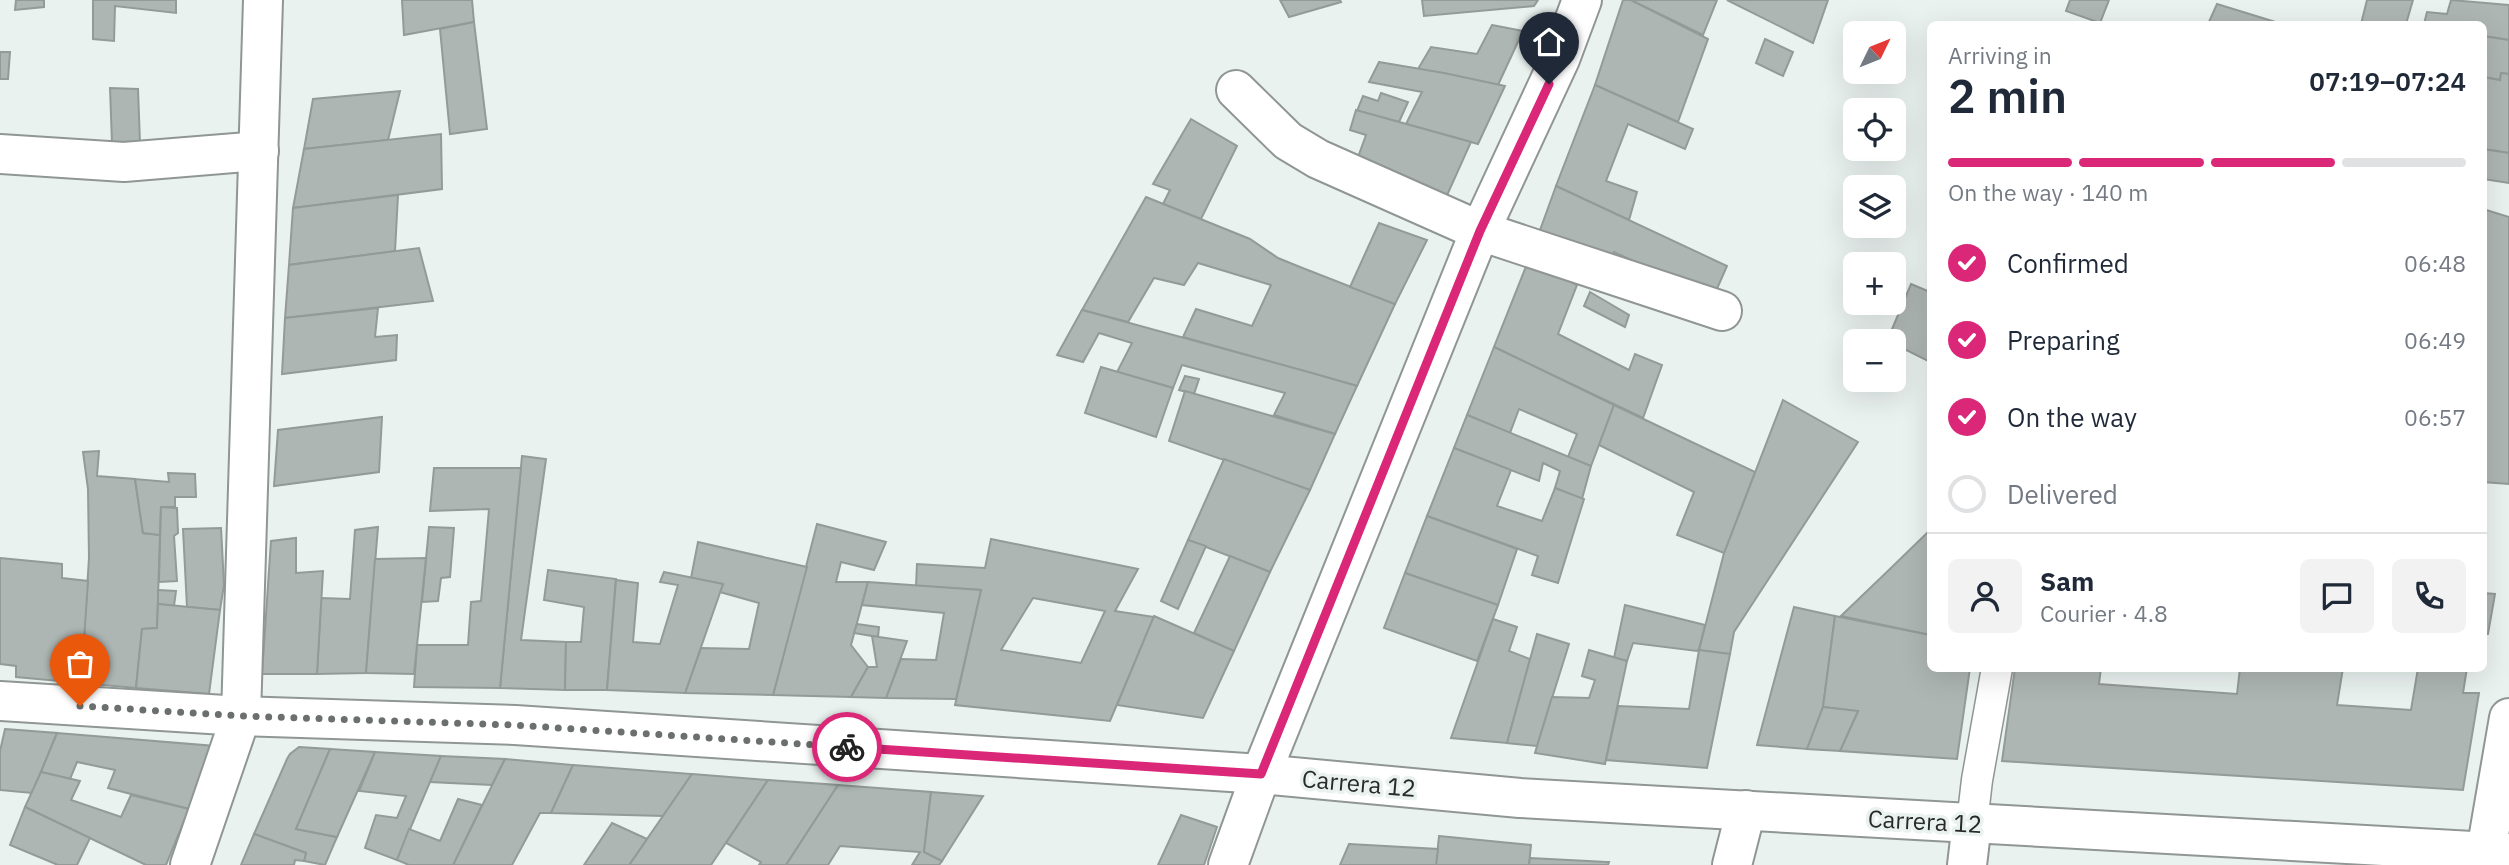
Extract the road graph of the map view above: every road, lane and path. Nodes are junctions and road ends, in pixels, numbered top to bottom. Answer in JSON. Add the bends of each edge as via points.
{"nodes":[{"id":1,"x":263,"y":0,"type":"edge"},
{"id":2,"x":1582,"y":0,"type":"edge"},
{"id":3,"x":1236,"y":89,"type":"dead end"},
{"id":4,"x":259,"y":151,"type":"junction"},
{"id":5,"x":0,"y":154,"type":"edge"},
{"id":6,"x":1480,"y":231,"type":"junction"},
{"id":7,"x":1722,"y":311,"type":"dead end"},
{"id":8,"x":1996,"y":672,"type":"edge"},
{"id":9,"x":0,"y":701,"type":"edge"},
{"id":10,"x":241,"y":716,"type":"junction"},
{"id":11,"x":2509,"y":718,"type":"edge"},
{"id":12,"x":1261,"y":774,"type":"junction"},
{"id":13,"x":1746,"y":810,"type":"junction"},
{"id":14,"x":1972,"y":823,"type":"junction"},
{"id":15,"x":2493,"y":857,"type":"edge"},
{"id":16,"x":190,"y":865,"type":"edge"},
{"id":17,"x":1228,"y":865,"type":"edge"},
{"id":18,"x":1732,"y":865,"type":"edge"},
{"id":19,"x":1967,"y":865,"type":"edge"}],
"edges":[{"from":1,"to":4,"type":"street"},
{"from":2,"to":6,"type":"street","via":[[1560,59]]},
{"from":3,"to":6,"type":"street","via":[[1288,141],[1318,159]]},
{"from":4,"to":5,"type":"street","via":[[124,162]]},
{"from":4,"to":10,"type":"street"},
{"from":6,"to":7,"type":"street"},
{"from":6,"to":12,"type":"street"},
{"from":8,"to":14,"type":"lane"},
{"from":9,"to":10,"type":"street","name":"Carrera 12"},
{"from":10,"to":12,"type":"street","name":"Carrera 12","via":[[514,725]]},
{"from":10,"to":16,"type":"street"},
{"from":11,"to":15,"type":"street"},
{"from":12,"to":13,"type":"street","name":"Carrera 12","via":[[1520,798]]},
{"from":12,"to":17,"type":"street"},
{"from":13,"to":14,"type":"street","name":"Carrera 12"},
{"from":13,"to":18,"type":"street"},
{"from":14,"to":15,"type":"street","name":"Carrera 12"},
{"from":14,"to":19,"type":"street"}]}
